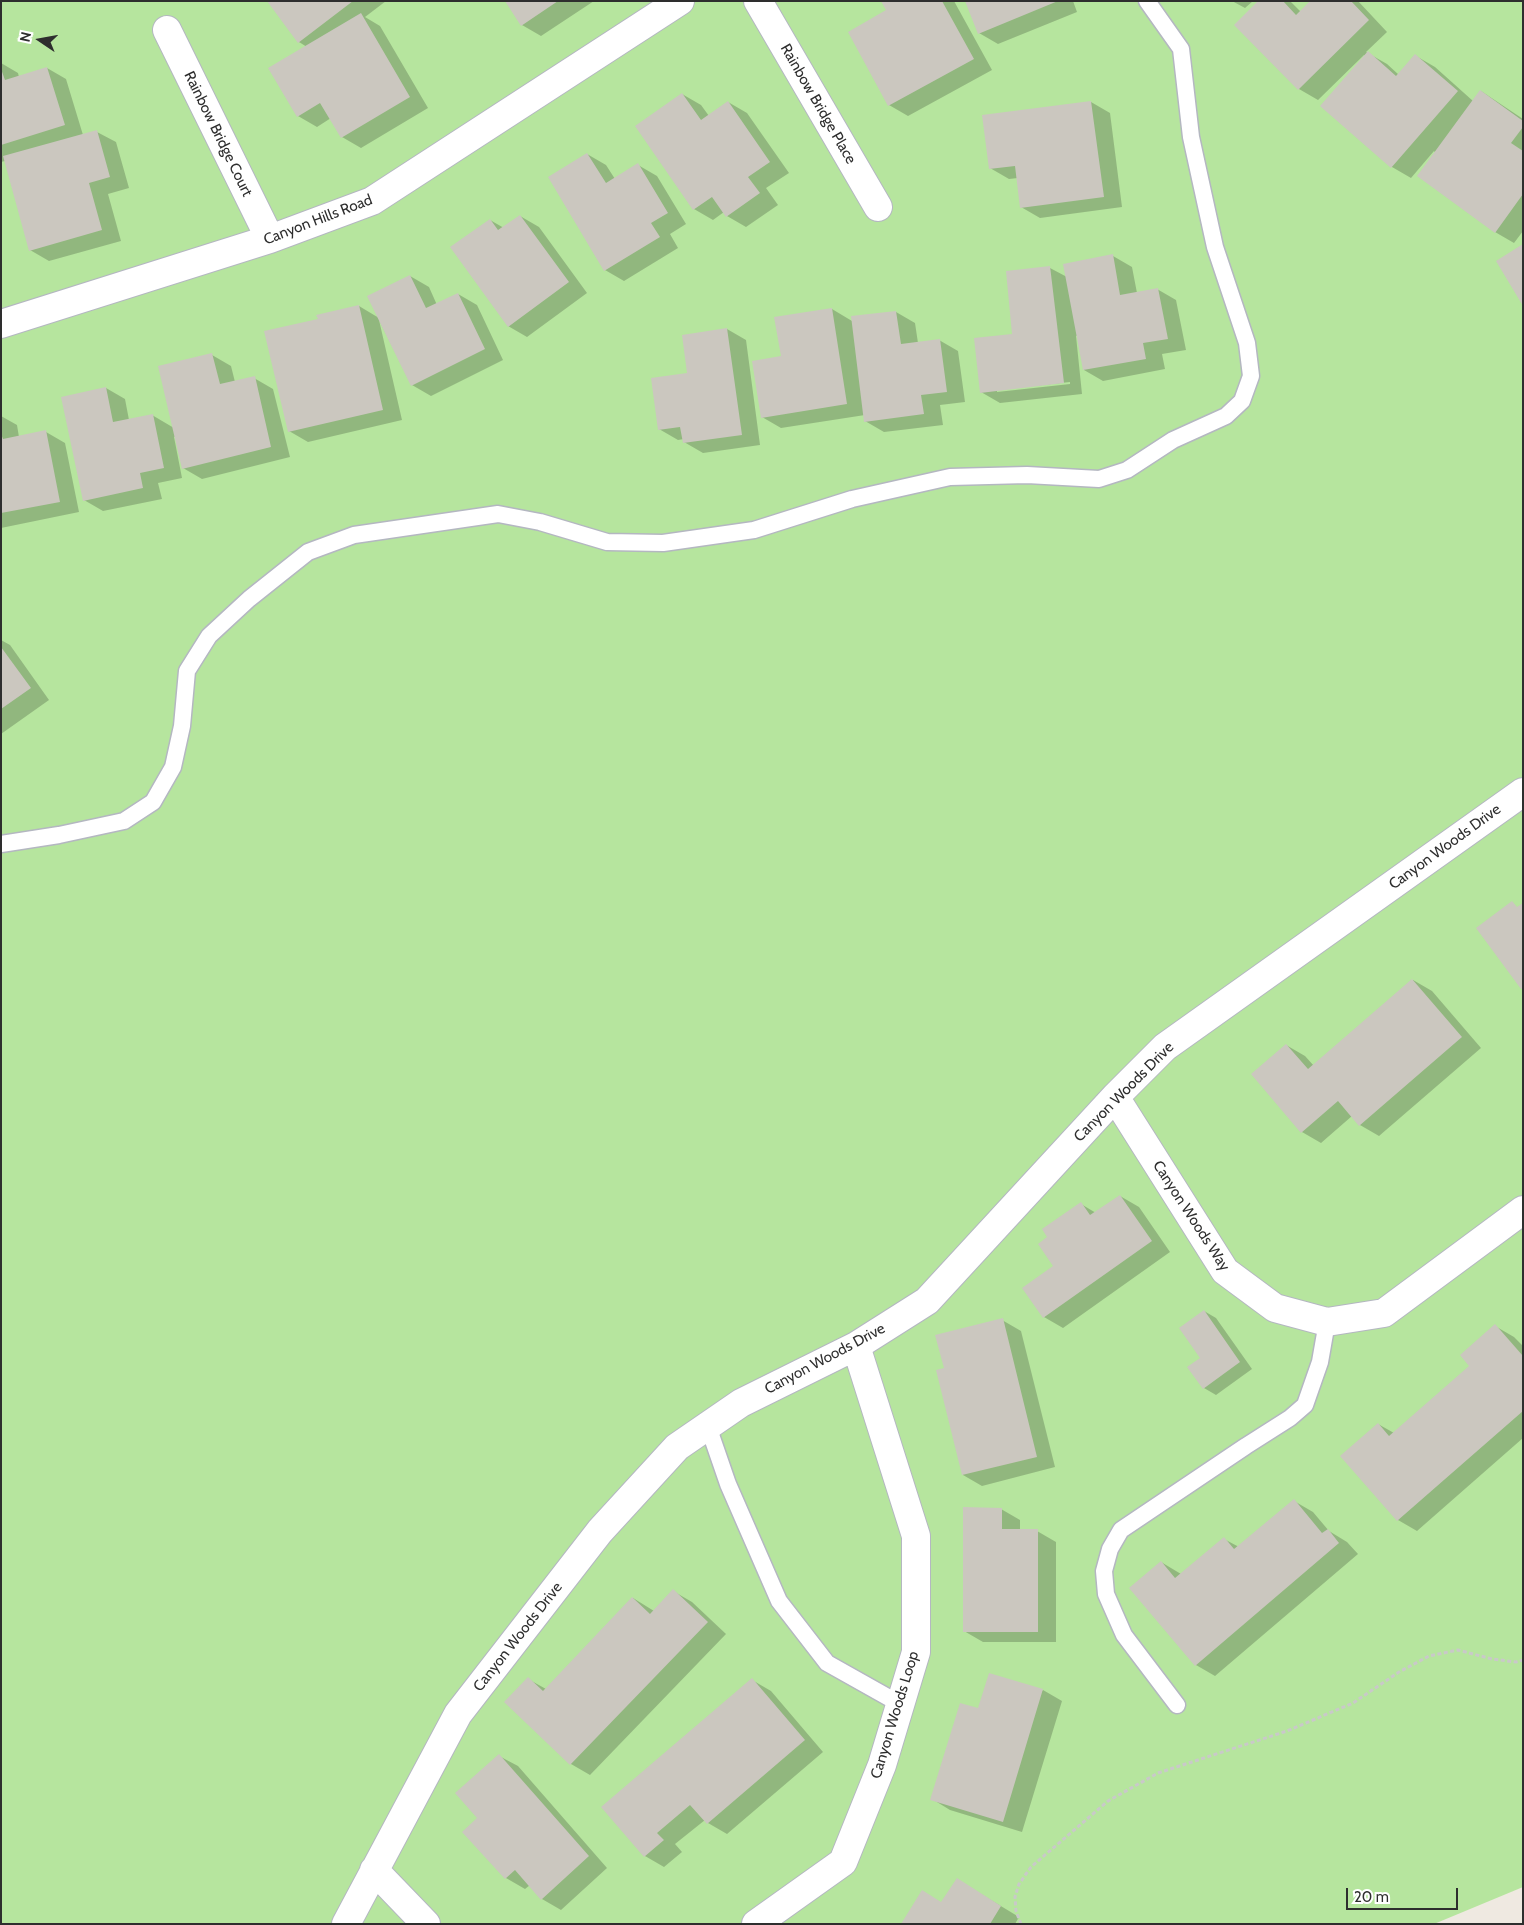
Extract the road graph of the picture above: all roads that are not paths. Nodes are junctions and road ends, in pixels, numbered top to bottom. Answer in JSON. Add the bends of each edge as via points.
{"nodes":[{"id":1,"x":680,"y":1,"type":"edge"},
{"id":2,"x":758,"y":1,"type":"edge"},
{"id":3,"x":1147,"y":1,"type":"edge"},
{"id":4,"x":167,"y":30,"type":"dead end"},
{"id":5,"x":878,"y":207,"type":"dead end"},
{"id":6,"x":270,"y":239,"type":"junction"},
{"id":7,"x":1,"y":324,"type":"edge"},
{"id":8,"x":1523,"y":792,"type":"edge"},
{"id":9,"x":1,"y":844,"type":"edge"},
{"id":10,"x":1115,"y":1097,"type":"junction"},
{"id":11,"x":1523,"y":1210,"type":"edge"},
{"id":12,"x":1327,"y":1322,"type":"junction"},
{"id":13,"x":856,"y":1346,"type":"junction"},
{"id":14,"x":708,"y":1426,"type":"junction"},
{"id":15,"x":900,"y":1704,"type":"junction"},
{"id":16,"x":1177,"y":1705,"type":"dead end"},
{"id":17,"x":374,"y":1870,"type":"junction"},
{"id":18,"x":346,"y":1924,"type":"edge"},
{"id":19,"x":426,"y":1924,"type":"edge"},
{"id":20,"x":756,"y":1924,"type":"edge"}],
"edges":[{"from":1,"to":6,"type":"street","name":"Canyon Hills Road","via":[[372,201]]},
{"from":2,"to":5,"type":"street","name":"Rainbow Bridge Place"},
{"from":3,"to":9,"type":"lane","via":[[1181,49],[1191,137],[1215,247],[1247,343],[1250,376],[1242,401],[1226,416],[1173,440],[1127,470],[1099,479],[1027,475],[950,477],[852,499],[754,530],[663,543],[606,542],[540,522],[498,514],[354,535],[308,552],[209,636],[188,671],[182,726],[173,767],[153,802],[124,821]]},
{"from":4,"to":6,"type":"street","name":"Rainbow Bridge Court"},
{"from":6,"to":7,"type":"street","name":"Canyon Hills Road"},
{"from":8,"to":10,"type":"street","name":"Canyon Woods Drive","via":[[1165,1048]]},
{"from":10,"to":12,"type":"street","name":"Canyon Woods Way","via":[[1225,1271],[1274,1308]]},
{"from":10,"to":13,"type":"street","name":"Canyon Woods Drive","via":[[928,1301]]},
{"from":11,"to":12,"type":"street","name":"Canyon Woods Way","via":[[1384,1313]]},
{"from":12,"to":16,"type":"lane","via":[[1320,1362],[1305,1405],[1122,1530],[1110,1549],[1104,1571],[1106,1594],[1124,1635]]},
{"from":13,"to":14,"type":"street","name":"Canyon Woods Drive","via":[[741,1403]]},
{"from":13,"to":15,"type":"street","name":"Canyon Woods Loop","via":[[916,1536],[916,1652]]},
{"from":14,"to":15,"type":"lane","via":[[728,1484],[779,1601],[827,1663]]},
{"from":14,"to":17,"type":"street","name":"Canyon Woods Drive","via":[[677,1447],[600,1531],[458,1714]]},
{"from":15,"to":20,"type":"street","name":"Canyon Woods Loop","via":[[882,1765],[843,1862]]},
{"from":17,"to":18,"type":"street","name":"Canyon Woods Drive"},
{"from":17,"to":19,"type":"street"}]}
